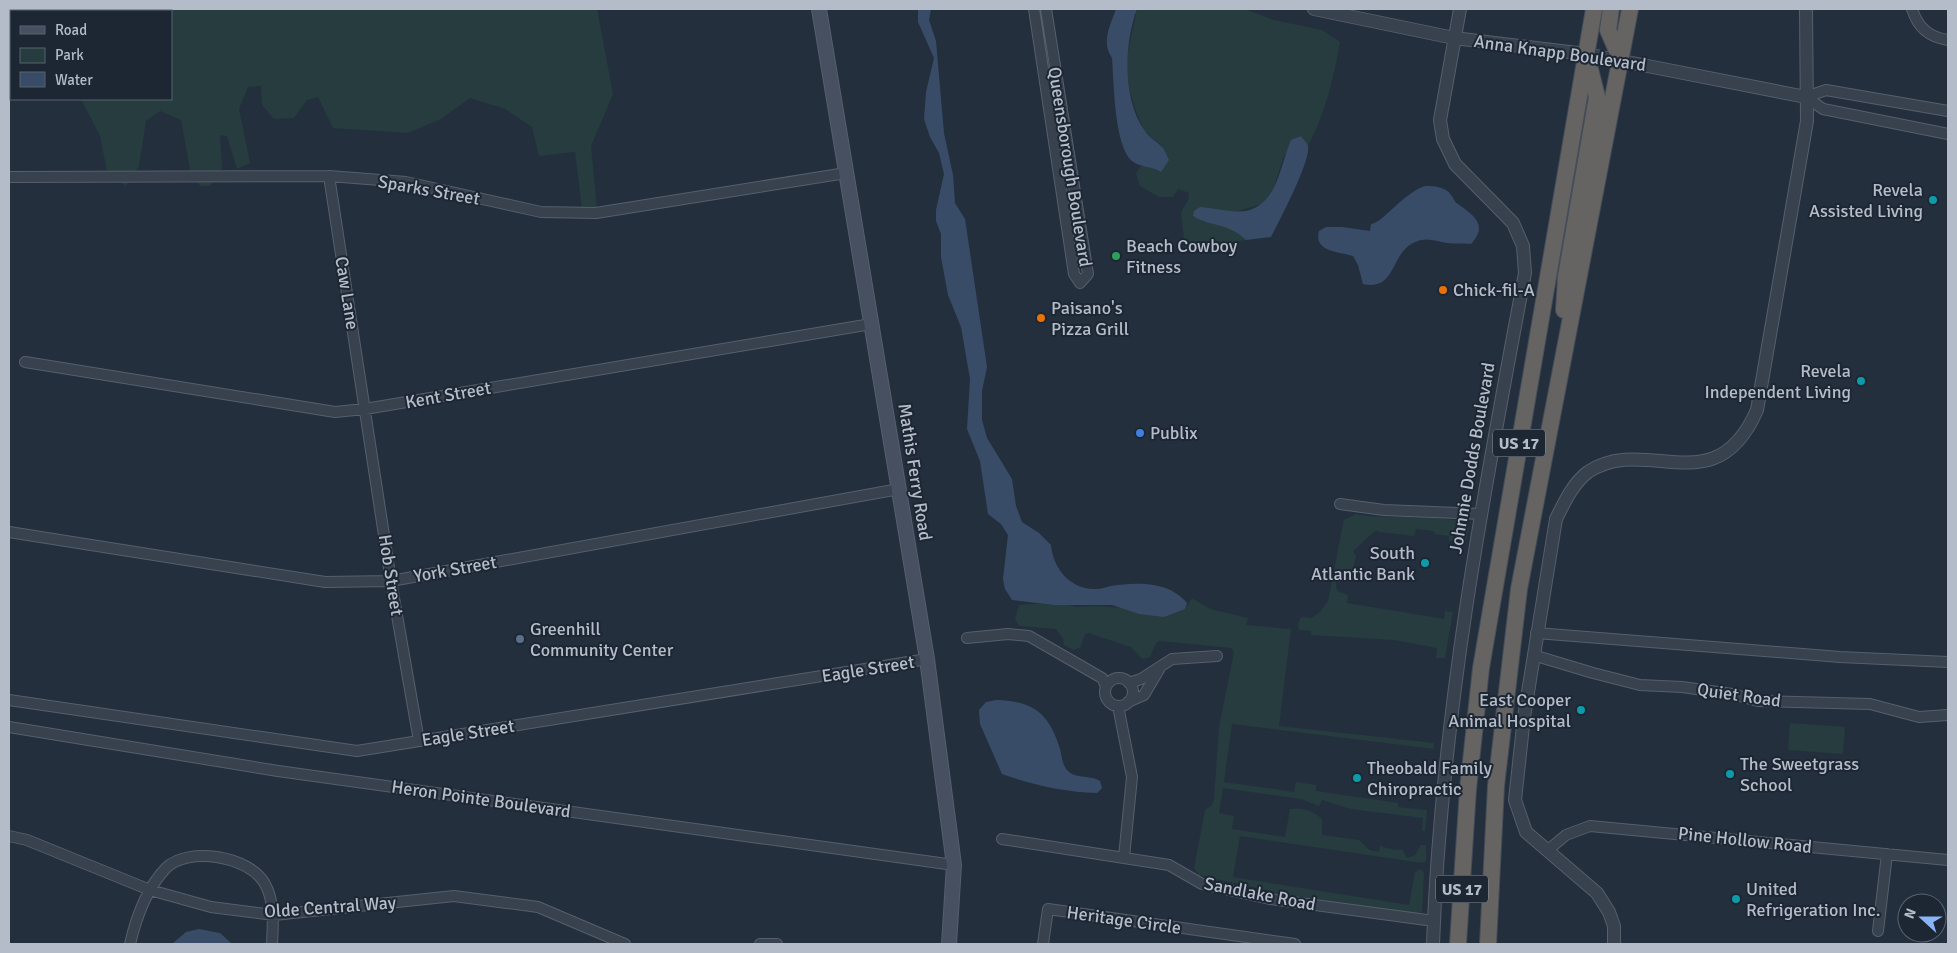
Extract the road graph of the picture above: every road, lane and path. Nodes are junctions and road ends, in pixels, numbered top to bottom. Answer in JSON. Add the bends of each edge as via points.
{"nodes":[{"id":1,"x":819,"y":9,"type":"edge"},
{"id":2,"x":1034,"y":9,"type":"edge"},
{"id":3,"x":1046,"y":9,"type":"edge"},
{"id":4,"x":1314,"y":9,"type":"edge"},
{"id":5,"x":1460,"y":9,"type":"edge"},
{"id":6,"x":1594,"y":9,"type":"edge"},
{"id":7,"x":1611,"y":9,"type":"edge"},
{"id":8,"x":1630,"y":9,"type":"edge"},
{"id":9,"x":1806,"y":9,"type":"edge"},
{"id":10,"x":1912,"y":9,"type":"edge"},
{"id":11,"x":1454,"y":38,"type":"junction"},
{"id":12,"x":1948,"y":40,"type":"edge"},
{"id":13,"x":1586,"y":54,"type":"junction"},
{"id":14,"x":1621,"y":60,"type":"junction"},
{"id":15,"x":1806,"y":96,"type":"junction"},
{"id":16,"x":1948,"y":110,"type":"edge"},
{"id":17,"x":1948,"y":134,"type":"edge"},
{"id":18,"x":846,"y":173,"type":"junction"},
{"id":19,"x":328,"y":176,"type":"junction"},
{"id":20,"x":9,"y":177,"type":"edge"},
{"id":21,"x":871,"y":324,"type":"junction"},
{"id":22,"x":25,"y":362,"type":"dead end"},
{"id":23,"x":1559,"y":382,"type":"junction"},
{"id":24,"x":365,"y":409,"type":"junction"},
{"id":25,"x":898,"y":489,"type":"junction"},
{"id":26,"x":1340,"y":504,"type":"dead end"},
{"id":27,"x":1482,"y":514,"type":"junction"},
{"id":28,"x":9,"y":532,"type":"edge"},
{"id":29,"x":392,"y":581,"type":"junction"},
{"id":30,"x":1536,"y":632,"type":"junction"},
{"id":31,"x":967,"y":638,"type":"dead end"},
{"id":32,"x":1533,"y":655,"type":"junction"},
{"id":33,"x":1217,"y":656,"type":"dead end"},
{"id":34,"x":927,"y":659,"type":"junction"},
{"id":35,"x":1948,"y":662,"type":"edge"},
{"id":36,"x":1163,"y":663,"type":"junction"},
{"id":37,"x":1130,"y":683,"type":"junction"},
{"id":38,"x":1106,"y":686,"type":"junction"},
{"id":39,"x":9,"y":700,"type":"edge"},
{"id":40,"x":1123,"y":704,"type":"junction"},
{"id":41,"x":1948,"y":715,"type":"edge"},
{"id":42,"x":9,"y":726,"type":"edge"},
{"id":43,"x":419,"y":741,"type":"junction"},
{"id":44,"x":9,"y":836,"type":"edge"},
{"id":45,"x":1002,"y":839,"type":"dead end"},
{"id":46,"x":1548,"y":850,"type":"junction"},
{"id":47,"x":1887,"y":854,"type":"junction"},
{"id":48,"x":1124,"y":857,"type":"junction"},
{"id":49,"x":1948,"y":860,"type":"edge"},
{"id":50,"x":954,"y":865,"type":"junction"},
{"id":51,"x":150,"y":890,"type":"junction"},
{"id":52,"x":274,"y":915,"type":"junction"},
{"id":53,"x":1434,"y":921,"type":"junction"},
{"id":54,"x":1878,"y":931,"type":"dead end"},
{"id":55,"x":1267,"y":942,"type":"edge"},
{"id":56,"x":130,"y":944,"type":"edge"},
{"id":57,"x":272,"y":944,"type":"edge"},
{"id":58,"x":625,"y":944,"type":"edge"},
{"id":59,"x":760,"y":944,"type":"edge"},
{"id":60,"x":777,"y":944,"type":"edge"},
{"id":61,"x":949,"y":944,"type":"edge"},
{"id":62,"x":1043,"y":944,"type":"edge"},
{"id":63,"x":1294,"y":944,"type":"edge"},
{"id":64,"x":1433,"y":944,"type":"edge"},
{"id":65,"x":1458,"y":944,"type":"edge"},
{"id":66,"x":1488,"y":944,"type":"edge"},
{"id":67,"x":1614,"y":944,"type":"edge"}],
"edges":[{"from":1,"to":18,"type":"main road","name":"Mathis Ferry Road"},
{"from":2,"to":3,"type":"street","name":"Queensborough Boulevard","via":[[1072,265],[1080,283],[1088,274]]},
{"from":4,"to":11,"type":"street","name":"Anna Knapp Boulevard"},
{"from":5,"to":11,"type":"street","name":"Johnnie Dodds Boulevard"},
{"from":6,"to":13,"type":"highway","number":"US 17"},
{"from":7,"to":14,"type":"highway","via":[[1608,30]]},
{"from":8,"to":14,"type":"highway","number":"US 17"},
{"from":9,"to":15,"type":"street"},
{"from":10,"to":12,"type":"street","via":[[1923,30],[1935,38]]},
{"from":11,"to":13,"type":"street","name":"Anna Knapp Boulevard"},
{"from":11,"to":27,"type":"street","name":"Johnnie Dodds Boulevard","via":[[1440,120],[1443,139],[1455,164],[1513,223],[1523,246],[1525,274]]},
{"from":13,"to":14,"type":"street","name":"Anna Knapp Boulevard"},
{"from":13,"to":23,"type":"highway","via":[[1597,97],[1566,277]]},
{"from":13,"to":65,"type":"highway","number":"US 17","via":[[1481,668],[1468,789]]},
{"from":14,"to":15,"type":"street","name":"Anna Knapp Boulevard"},
{"from":14,"to":23,"type":"highway","number":"US 17"},
{"from":15,"to":16,"type":"street","name":"Anna Knapp Boulevard","via":[[1826,90]]},
{"from":15,"to":17,"type":"street","name":"Anna Knapp Boulevard","via":[[1823,109]]},
{"from":15,"to":30,"type":"street","via":[[1807,121],[1786,247],[1757,410],[1751,423],[1736,444],[1717,458],[1690,463],[1626,460],[1587,473],[1569,494],[1556,519]]},
{"from":18,"to":19,"type":"street","name":"Sparks Street","via":[[596,213],[542,212],[406,182]]},
{"from":18,"to":21,"type":"main road","name":"Mathis Ferry Road"},
{"from":19,"to":20,"type":"street","name":"Sparks Street"},
{"from":19,"to":24,"type":"street","name":"Caw Lane"},
{"from":21,"to":24,"type":"street","name":"Kent Street"},
{"from":21,"to":25,"type":"main road","name":"Mathis Ferry Road"},
{"from":22,"to":24,"type":"street","name":"Kent Street","via":[[335,412]]},
{"from":23,"to":66,"type":"highway","number":"US 17","via":[[1519,589],[1496,786]]},
{"from":24,"to":29,"type":"street","name":"Hob Street"},
{"from":25,"to":29,"type":"street","name":"York Street"},
{"from":25,"to":34,"type":"main road","name":"Mathis Ferry Road"},
{"from":26,"to":27,"type":"street","via":[[1384,510]]},
{"from":27,"to":53,"type":"street","name":"Johnnie Dodds Boulevard","via":[[1449,728],[1435,872]]},
{"from":28,"to":29,"type":"street","name":"York Street","via":[[325,582]]},
{"from":29,"to":43,"type":"street","name":"Hob Street"},
{"from":30,"to":32,"type":"street"},
{"from":30,"to":35,"type":"street","via":[[1840,657]]},
{"from":31,"to":38,"type":"street","via":[[1008,634],[1030,636],[1102,678]]},
{"from":32,"to":41,"type":"street","name":"Quiet Road","via":[[1640,685],[1682,687],[1758,701],[1870,704],[1919,717]]},
{"from":32,"to":46,"type":"street","via":[[1515,800],[1526,832]]},
{"from":33,"to":36,"type":"street","via":[[1172,659]]},
{"from":34,"to":43,"type":"street","name":"Eagle Street"},
{"from":34,"to":50,"type":"main road","name":"Mathis Ferry Road"},
{"from":36,"to":37,"type":"street"},
{"from":36,"to":40,"type":"street","via":[[1144,695]]},
{"from":37,"to":38,"type":"street","via":[[1120,678]]},
{"from":37,"to":40,"type":"street","via":[[1133,693]]},
{"from":38,"to":40,"type":"street","via":[[1108,701]]},
{"from":39,"to":43,"type":"street","name":"Eagle Street","via":[[357,751]]},
{"from":40,"to":48,"type":"street","via":[[1132,777]]},
{"from":42,"to":50,"type":"street","name":"Heron Pointe Boulevard","via":[[278,771]]},
{"from":44,"to":51,"type":"street","name":"Olde Central Way","via":[[27,840]]},
{"from":45,"to":48,"type":"street","name":"Sandlake Road"},
{"from":46,"to":47,"type":"street","name":"Pine Hollow Road","via":[[1566,835],[1590,826]]},
{"from":46,"to":67,"type":"street","via":[[1597,893],[1614,926]]},
{"from":47,"to":49,"type":"street","name":"Pine Hollow Road"},
{"from":47,"to":54,"type":"street"},
{"from":48,"to":53,"type":"street","name":"Sandlake Road","via":[[1169,865],[1202,884],[1270,899]]},
{"from":50,"to":61,"type":"main road","name":"Mathis Ferry Road"},
{"from":51,"to":52,"type":"street","name":"Olde Central Way","via":[[211,906]]},
{"from":51,"to":52,"type":"street","via":[[167,867],[192,855],[226,858],[252,868],[265,884]]},
{"from":51,"to":56,"type":"street"},
{"from":52,"to":57,"type":"street"},
{"from":52,"to":58,"type":"street","name":"Olde Central Way","via":[[454,896],[538,907]]},
{"from":53,"to":64,"type":"street","name":"Johnnie Dodds Boulevard"},
{"from":55,"to":62,"type":"street","name":"Heritage Circle","via":[[1048,910]]},
{"from":55,"to":63,"type":"street","name":"Heritage Circle"},
{"from":59,"to":60,"type":"street"}]}
